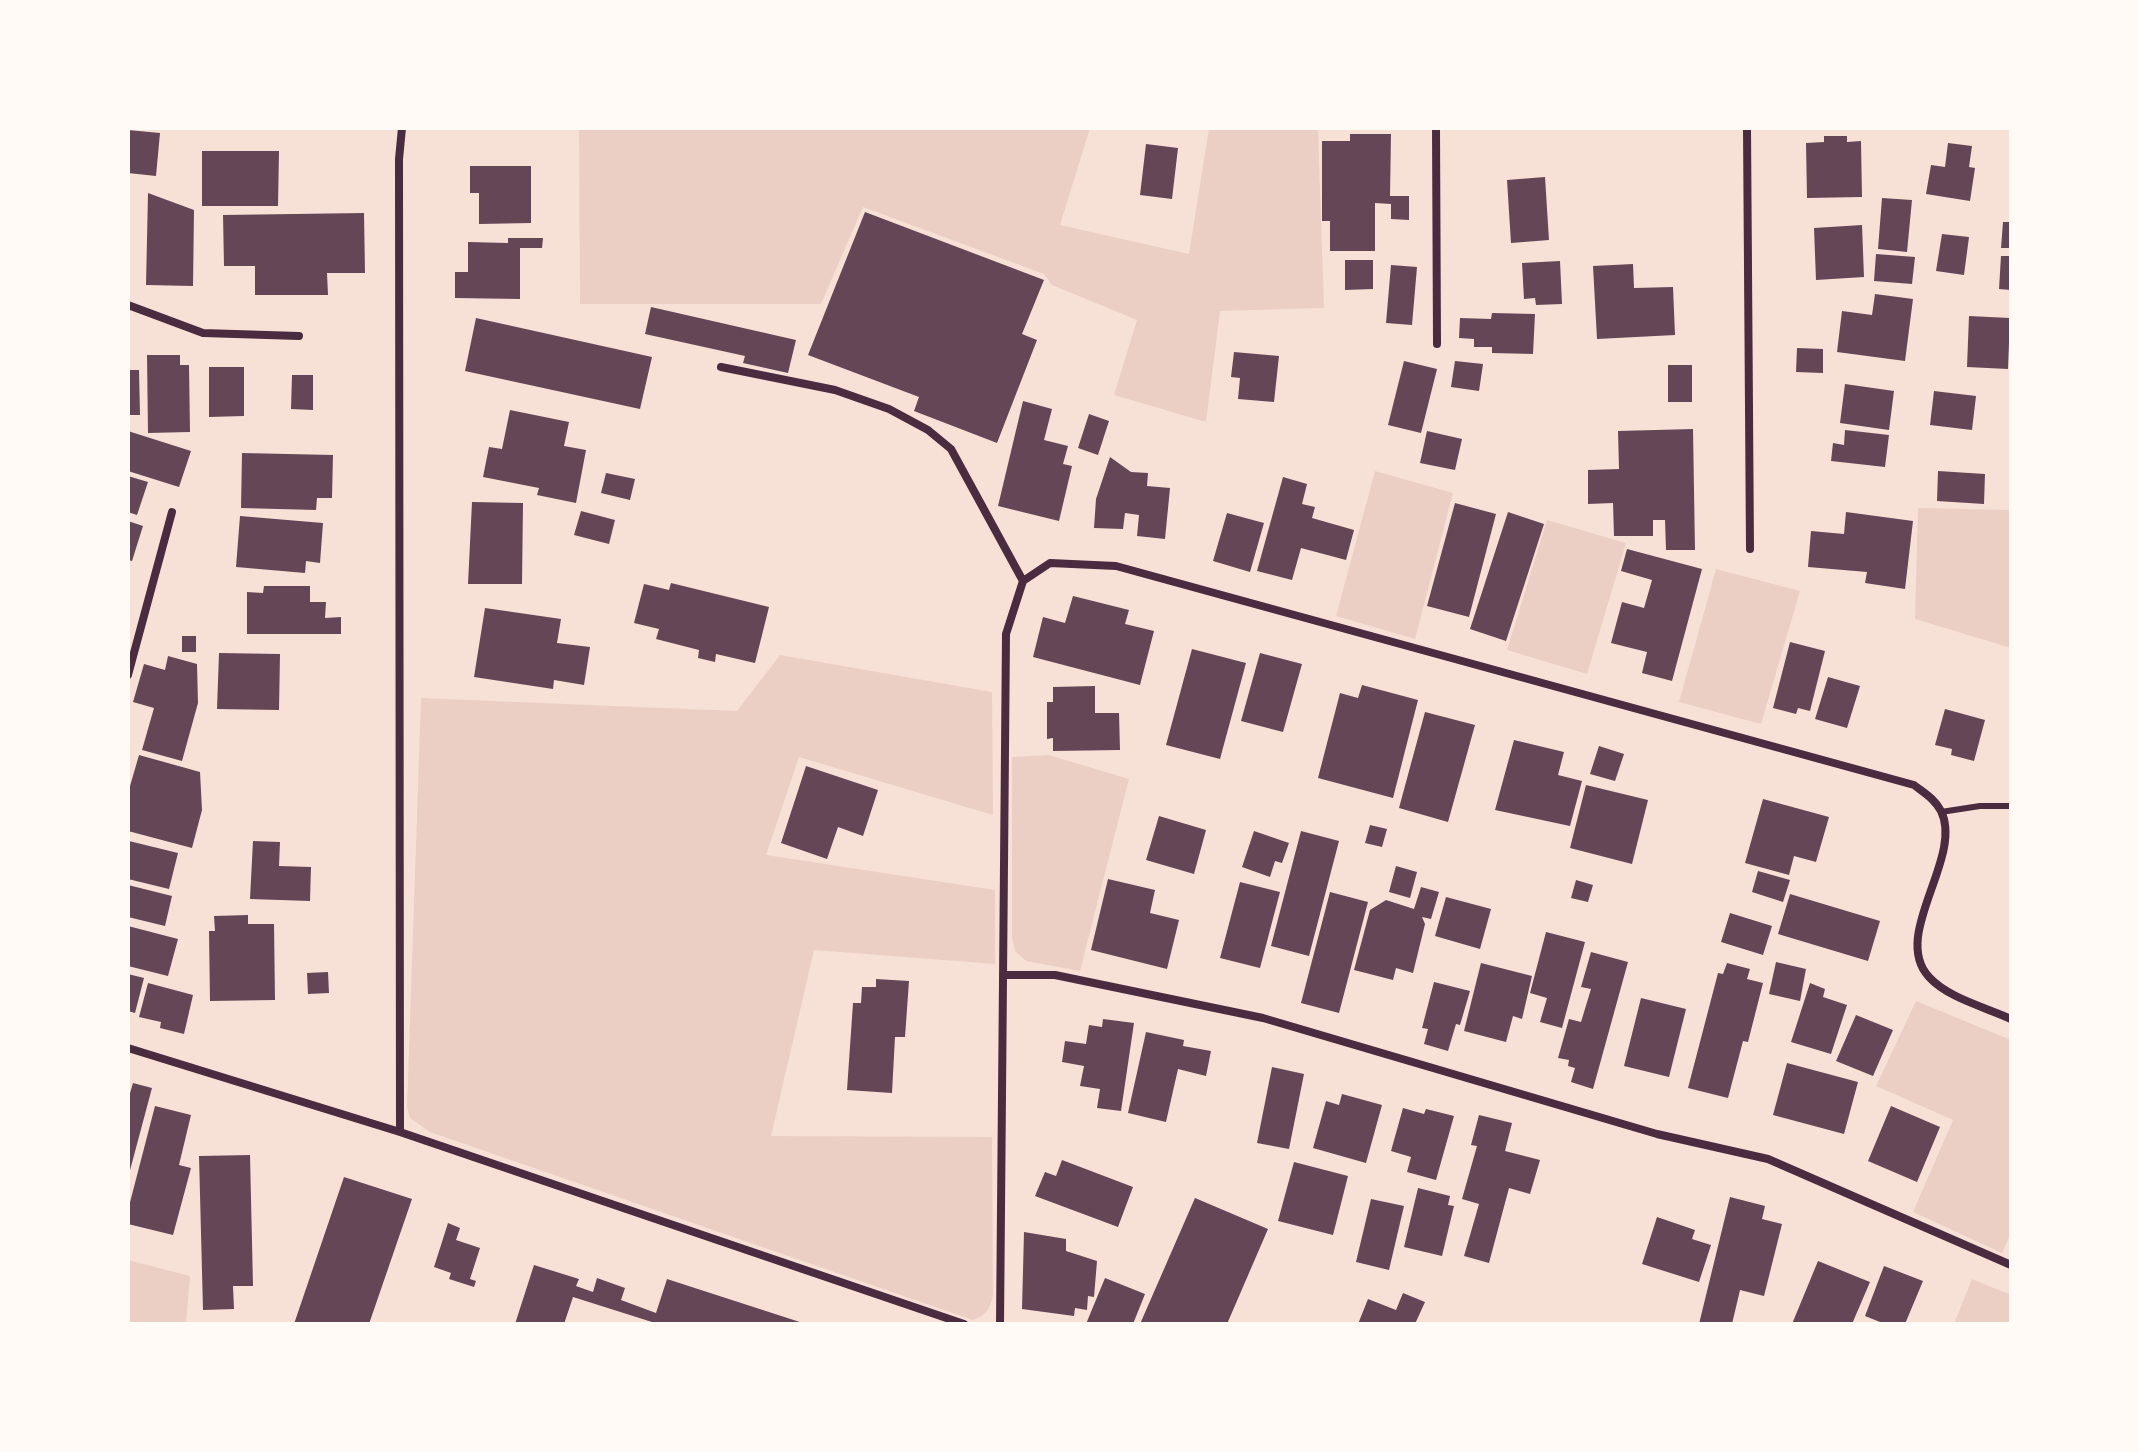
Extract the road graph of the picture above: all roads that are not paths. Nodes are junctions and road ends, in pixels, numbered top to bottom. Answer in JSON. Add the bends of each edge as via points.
{"nodes":[{"id":1,"x":402,"y":128,"type":"edge"},
{"id":2,"x":1436,"y":128,"type":"edge"},
{"id":3,"x":1747,"y":128,"type":"edge"},
{"id":4,"x":128,"y":305,"type":"edge"},
{"id":5,"x":299,"y":336,"type":"dead end"},
{"id":6,"x":1437,"y":344,"type":"dead end"},
{"id":7,"x":721,"y":367,"type":"dead end"},
{"id":8,"x":172,"y":512,"type":"dead end"},
{"id":9,"x":1750,"y":549,"type":"dead end"},
{"id":10,"x":1023,"y":581,"type":"junction"},
{"id":11,"x":128,"y":675,"type":"edge"},
{"id":12,"x":2011,"y":806,"type":"edge"},
{"id":13,"x":1941,"y":812,"type":"junction"},
{"id":14,"x":1003,"y":975,"type":"junction"},
{"id":15,"x":2011,"y":1019,"type":"edge"},
{"id":16,"x":128,"y":1048,"type":"edge"},
{"id":17,"x":400,"y":1132,"type":"junction"},
{"id":18,"x":2011,"y":1265,"type":"edge"},
{"id":19,"x":964,"y":1324,"type":"edge"},
{"id":20,"x":1000,"y":1324,"type":"edge"}],
"edges":[{"from":1,"to":17,"type":"street"},
{"from":2,"to":6,"type":"street"},
{"from":3,"to":9,"type":"street"},
{"from":4,"to":5,"type":"street","via":[[203,333]]},
{"from":7,"to":10,"type":"street","via":[[835,390],[928,430],[951,449]]},
{"from":8,"to":11,"type":"street"},
{"from":10,"to":13,"type":"street","via":[[1050,563],[1116,566],[1914,785]]},
{"from":10,"to":14,"type":"street","via":[[1006,634]]},
{"from":12,"to":13,"type":"lane"},
{"from":13,"to":15,"type":"street","via":[[1947,834],[1918,935],[1920,962],[1927,976],[1944,989]]},
{"from":14,"to":18,"type":"street","via":[[1055,975],[1263,1018],[1657,1134],[1768,1159]]},
{"from":14,"to":20,"type":"street"},
{"from":16,"to":17,"type":"street"},
{"from":17,"to":19,"type":"street"}]}
